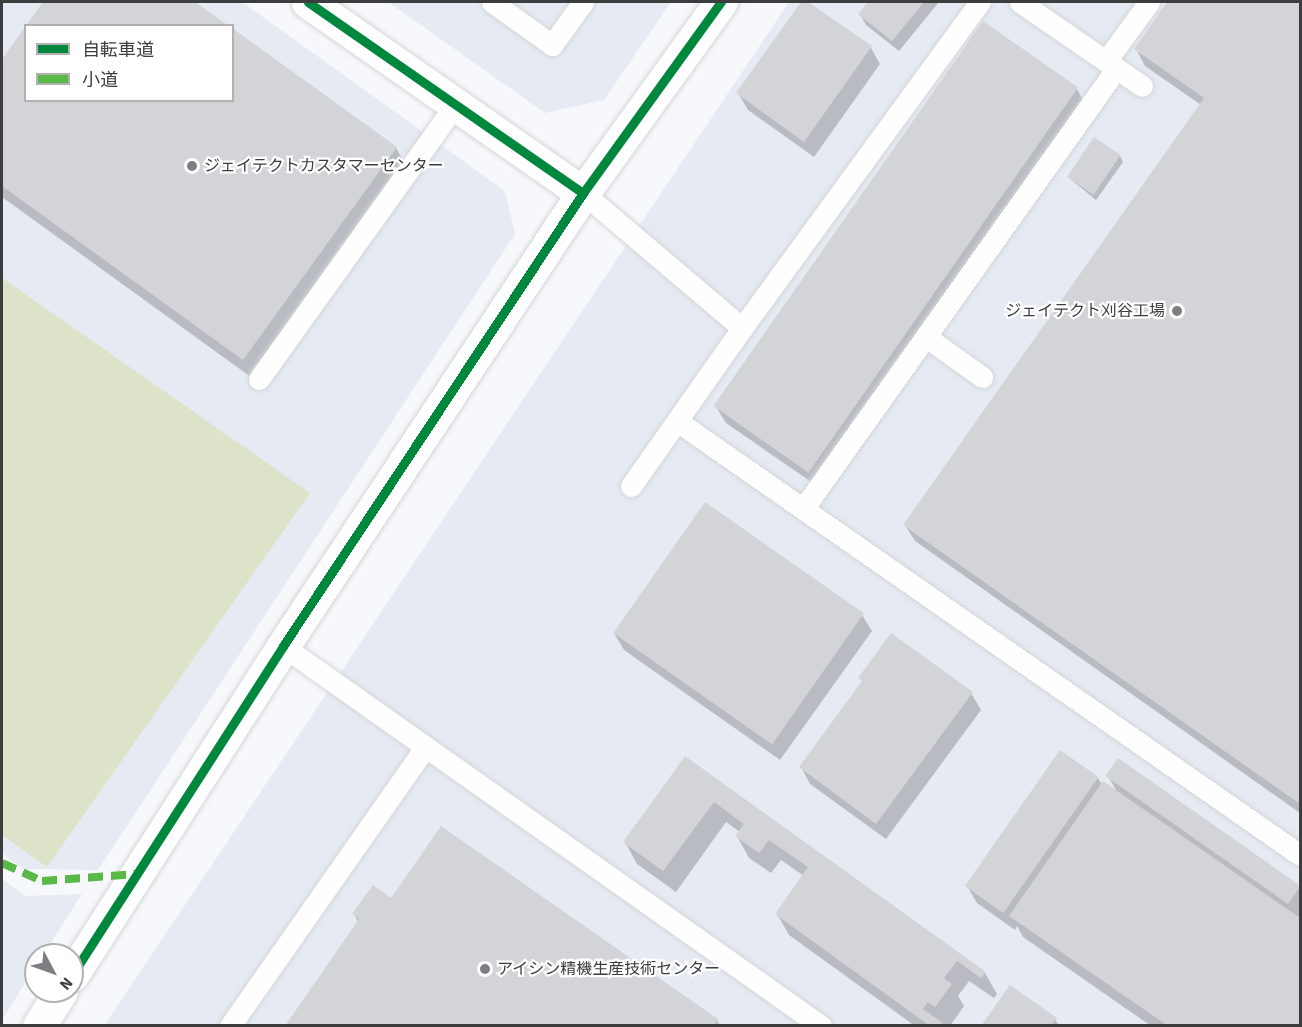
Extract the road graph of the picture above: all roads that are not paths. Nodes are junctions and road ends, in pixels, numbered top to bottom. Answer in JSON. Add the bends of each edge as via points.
{"nodes":[{"id":1,"x":308,"y":2,"type":"edge"},
{"id":2,"x":492,"y":2,"type":"edge"},
{"id":3,"x":583,"y":2,"type":"edge"},
{"id":4,"x":721,"y":2,"type":"edge"},
{"id":5,"x":980,"y":2,"type":"edge"},
{"id":6,"x":1020,"y":2,"type":"edge"},
{"id":7,"x":1149,"y":2,"type":"edge"},
{"id":8,"x":1111,"y":65,"type":"junction"},
{"id":9,"x":1142,"y":86,"type":"dead end"},
{"id":10,"x":455,"y":105,"type":"junction"},
{"id":11,"x":583,"y":193,"type":"junction"},
{"id":12,"x":742,"y":328,"type":"junction"},
{"id":13,"x":926,"y":337,"type":"junction"},
{"id":14,"x":982,"y":377,"type":"dead end"},
{"id":15,"x":259,"y":379,"type":"dead end"},
{"id":16,"x":677,"y":421,"type":"junction"},
{"id":17,"x":631,"y":486,"type":"dead end"},
{"id":18,"x":803,"y":509,"type":"junction"},
{"id":19,"x":283,"y":646,"type":"junction"},
{"id":20,"x":424,"y":749,"type":"junction"},
{"id":21,"x":1300,"y":855,"type":"edge"},
{"id":22,"x":84,"y":956,"type":"edge"},
{"id":23,"x":53,"y":1003,"type":"edge"},
{"id":24,"x":815,"y":1024,"type":"edge"},
{"id":25,"x":39,"y":1026,"type":"edge"},
{"id":26,"x":230,"y":1026,"type":"edge"}],
"edges":[{"from":1,"to":10,"type":"street"},
{"from":2,"to":3,"type":"lane","via":[[552,45]]},
{"from":4,"to":11,"type":"street"},
{"from":5,"to":12,"type":"lane"},
{"from":6,"to":8,"type":"lane"},
{"from":7,"to":8,"type":"lane"},
{"from":8,"to":9,"type":"lane"},
{"from":8,"to":13,"type":"lane"},
{"from":10,"to":11,"type":"street"},
{"from":10,"to":15,"type":"lane"},
{"from":11,"to":12,"type":"lane"},
{"from":11,"to":19,"type":"street"},
{"from":12,"to":16,"type":"lane"},
{"from":13,"to":14,"type":"lane"},
{"from":13,"to":18,"type":"lane"},
{"from":16,"to":17,"type":"lane"},
{"from":16,"to":18,"type":"lane"},
{"from":18,"to":21,"type":"lane"},
{"from":19,"to":20,"type":"lane"},
{"from":19,"to":22,"type":"street"},
{"from":20,"to":24,"type":"lane"},
{"from":20,"to":26,"type":"lane"},
{"from":23,"to":25,"type":"street"}]}
